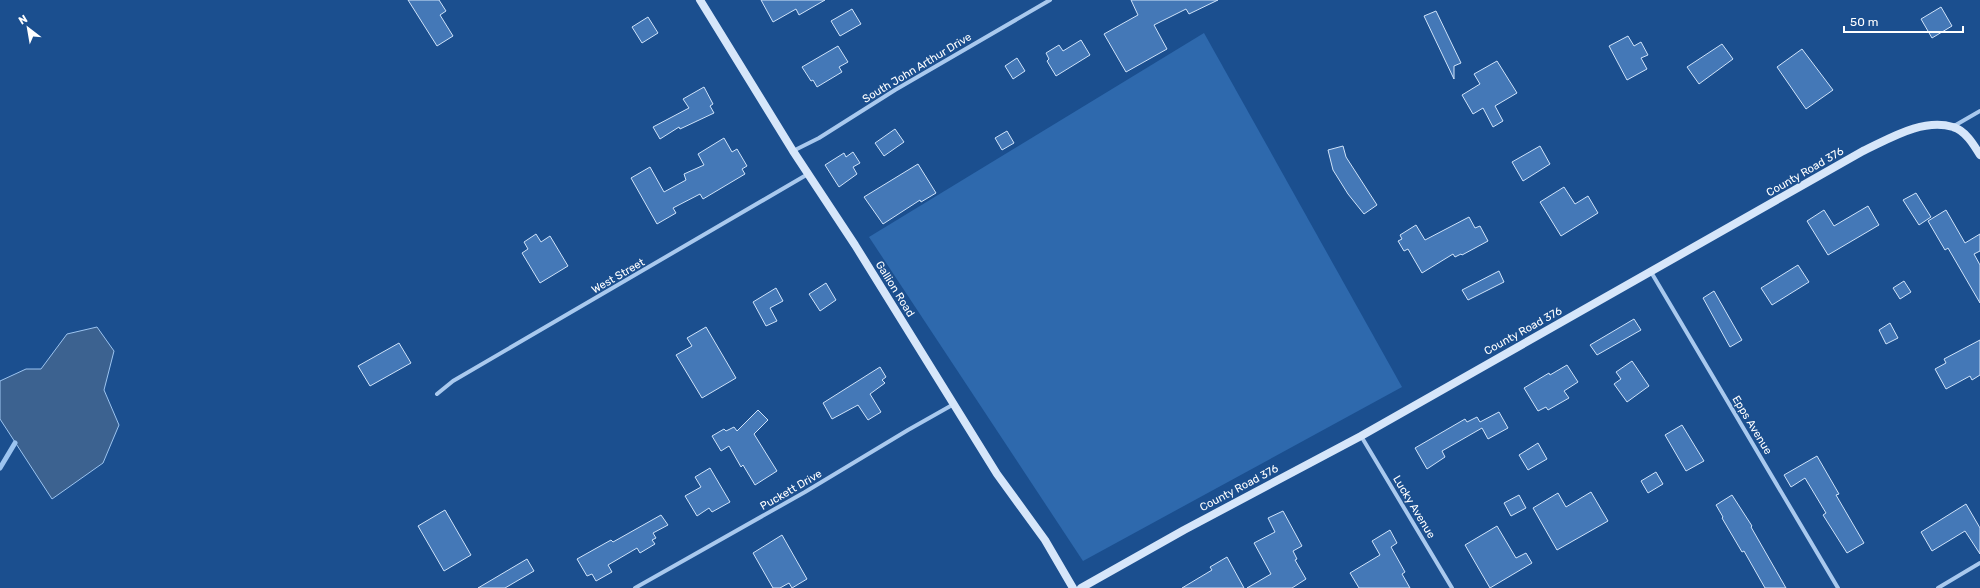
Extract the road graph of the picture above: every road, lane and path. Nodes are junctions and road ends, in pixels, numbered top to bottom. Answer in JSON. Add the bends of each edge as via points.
{"nodes":[{"id":1,"x":700,"y":0,"type":"edge"},
{"id":2,"x":1050,"y":0,"type":"edge"},
{"id":3,"x":1980,"y":111,"type":"edge"},
{"id":4,"x":1953,"y":127,"type":"junction"},
{"id":5,"x":793,"y":151,"type":"junction"},
{"id":6,"x":1980,"y":155,"type":"edge"},
{"id":7,"x":808,"y":174,"type":"junction"},
{"id":8,"x":1650,"y":272,"type":"junction"},
{"id":9,"x":437,"y":394,"type":"dead end"},
{"id":10,"x":954,"y":404,"type":"junction"},
{"id":11,"x":1361,"y":436,"type":"junction"},
{"id":12,"x":1980,"y":563,"type":"edge"},
{"id":13,"x":635,"y":588,"type":"edge"},
{"id":14,"x":1073,"y":588,"type":"edge"},
{"id":15,"x":1081,"y":588,"type":"edge"},
{"id":16,"x":1452,"y":588,"type":"edge"},
{"id":17,"x":1838,"y":588,"type":"edge"},
{"id":18,"x":1938,"y":588,"type":"edge"}],
"edges":[{"from":1,"to":5,"type":"street","name":"Gallion Road"},
{"from":2,"to":5,"type":"street","name":"South John Arthur Drive"},
{"from":3,"to":4,"type":"street"},
{"from":4,"to":6,"type":"street","via":[[1963,133]]},
{"from":4,"to":8,"type":"street","name":"County Road 376","via":[[1930,125],[1908,131],[1863,151]]},
{"from":5,"to":7,"type":"street","name":"Gallion Road"},
{"from":7,"to":9,"type":"street","name":"West Street","via":[[453,381]]},
{"from":7,"to":10,"type":"street","name":"Gallion Road"},
{"from":8,"to":11,"type":"street","name":"County Road 376"},
{"from":8,"to":17,"type":"street","name":"Epps Avenue"},
{"from":10,"to":13,"type":"street","name":"Puckett Drive","via":[[806,492]]},
{"from":10,"to":14,"type":"street","name":"Gallion Road","via":[[998,474],[1045,540]]},
{"from":11,"to":15,"type":"street","name":"County Road 376"},
{"from":11,"to":16,"type":"street","name":"Lucky Avenue"},
{"from":12,"to":18,"type":"street"}]}
